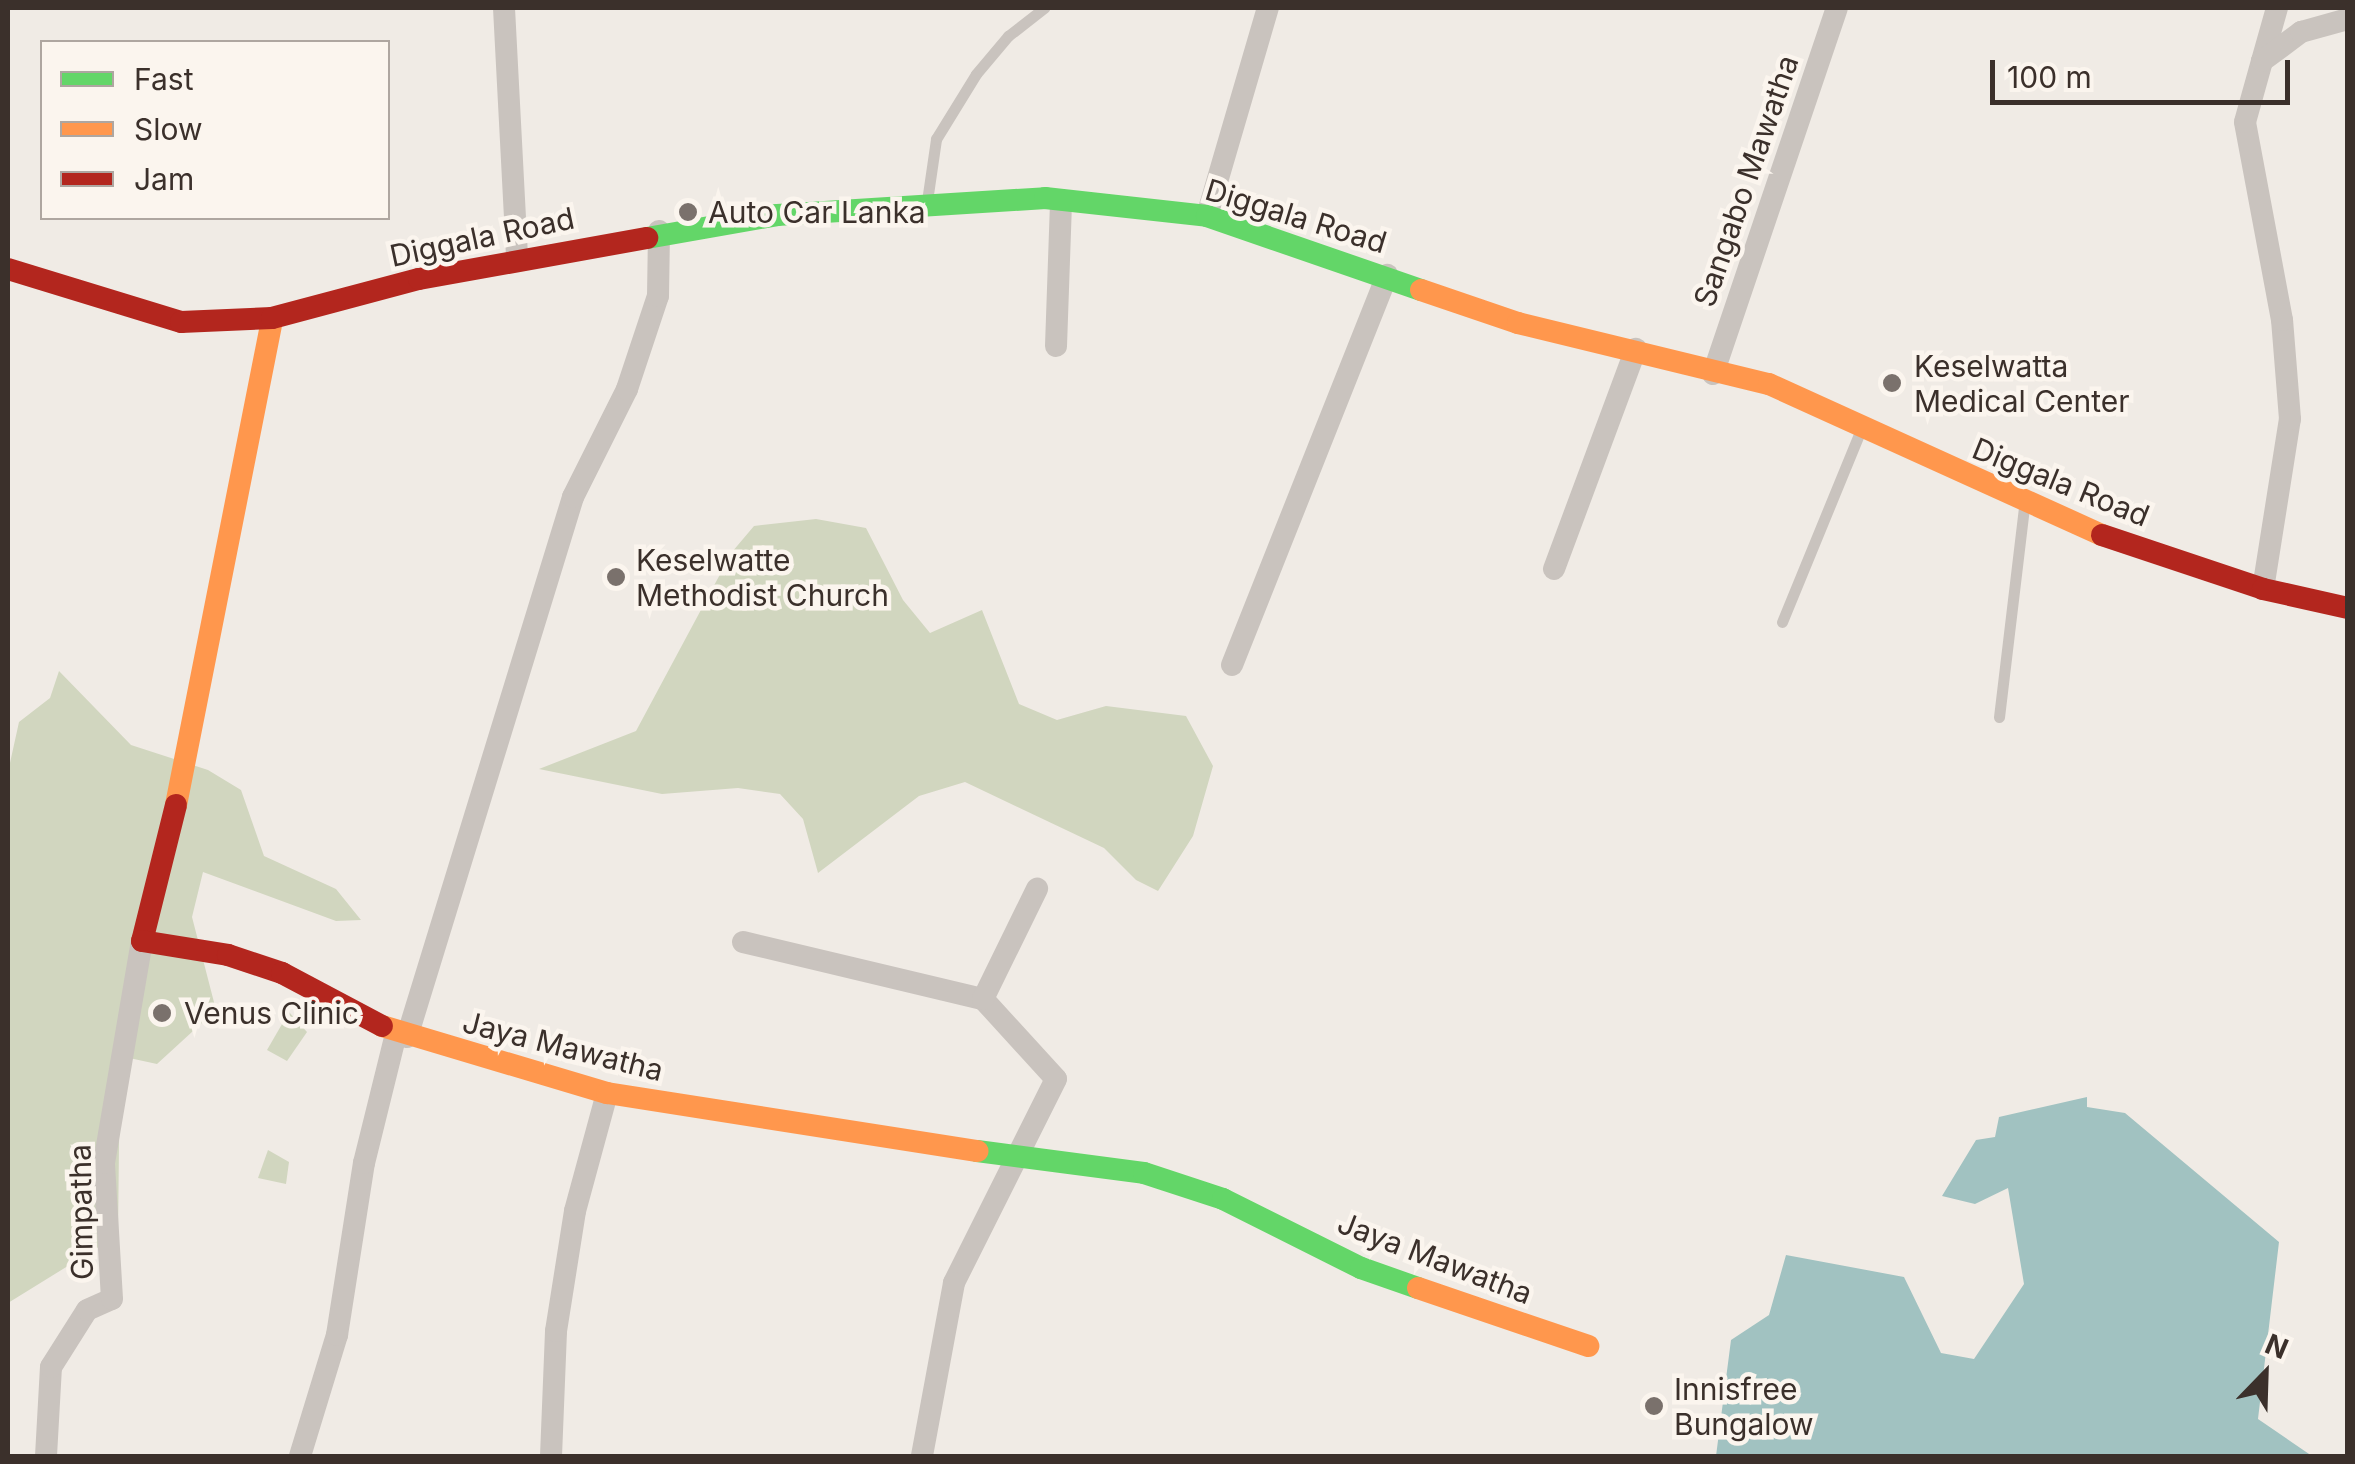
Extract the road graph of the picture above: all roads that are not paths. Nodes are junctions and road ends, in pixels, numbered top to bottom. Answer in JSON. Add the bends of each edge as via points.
{"nodes":[{"id":1,"x":504,"y":8,"type":"edge"},
{"id":2,"x":1044,"y":8,"type":"edge"},
{"id":3,"x":1268,"y":8,"type":"edge"},
{"id":4,"x":1836,"y":8,"type":"edge"},
{"id":5,"x":2277,"y":8,"type":"edge"},
{"id":6,"x":2348,"y":19,"type":"edge"},
{"id":7,"x":2262,"y":61,"type":"junction"},
{"id":8,"x":1062,"y":200,"type":"junction"},
{"id":9,"x":926,"y":206,"type":"junction"},
{"id":10,"x":1207,"y":216,"type":"junction"},
{"id":11,"x":659,"y":231,"type":"junction"},
{"id":12,"x":517,"y":259,"type":"junction"},
{"id":13,"x":8,"y":269,"type":"edge"},
{"id":14,"x":1387,"y":275,"type":"junction"},
{"id":15,"x":272,"y":318,"type":"junction"},
{"id":16,"x":1056,"y":346,"type":"dead end"},
{"id":17,"x":1636,"y":349,"type":"junction"},
{"id":18,"x":1713,"y":374,"type":"junction"},
{"id":19,"x":1862,"y":425,"type":"junction"},
{"id":20,"x":2024,"y":506,"type":"junction"},
{"id":21,"x":1554,"y":569,"type":"dead end"},
{"id":22,"x":2263,"y":590,"type":"junction"},
{"id":23,"x":2348,"y":608,"type":"edge"},
{"id":24,"x":1782,"y":622,"type":"dead end"},
{"id":25,"x":1232,"y":665,"type":"dead end"},
{"id":26,"x":1999,"y":718,"type":"dead end"},
{"id":27,"x":1037,"y":889,"type":"dead end"},
{"id":28,"x":142,"y":941,"type":"junction"},
{"id":29,"x":743,"y":942,"type":"dead end"},
{"id":30,"x":983,"y":998,"type":"junction"},
{"id":31,"x":402,"y":1035,"type":"junction"},
{"id":32,"x":608,"y":1093,"type":"junction"},
{"id":33,"x":1016,"y":1156,"type":"junction"},
{"id":34,"x":1588,"y":1346,"type":"dead end"},
{"id":35,"x":46,"y":1456,"type":"edge"},
{"id":36,"x":300,"y":1456,"type":"edge"},
{"id":37,"x":551,"y":1456,"type":"edge"},
{"id":38,"x":922,"y":1456,"type":"edge"}],
"edges":[{"from":1,"to":12,"type":"street"},
{"from":2,"to":9,"type":"lane","via":[[1008,36],[936,139]]},
{"from":3,"to":10,"type":"street"},
{"from":4,"to":18,"type":"street","name":"Sangabo Mawatha"},
{"from":5,"to":7,"type":"street"},
{"from":6,"to":7,"type":"street","via":[[2301,32]]},
{"from":7,"to":22,"type":"street","via":[[2245,122],[2282,320],[2290,419]]},
{"from":8,"to":9,"type":"street","name":"Diggala Road"},
{"from":8,"to":10,"type":"street","name":"Diggala Road"},
{"from":8,"to":16,"type":"street"},
{"from":9,"to":11,"type":"street","name":"Diggala Road","via":[[777,214]]},
{"from":10,"to":14,"type":"street","name":"Diggala Road"},
{"from":11,"to":12,"type":"street","name":"Diggala Road"},
{"from":11,"to":31,"type":"street","via":[[658,296],[628,389],[574,496]]},
{"from":12,"to":15,"type":"street","name":"Diggala Road"},
{"from":13,"to":15,"type":"street","name":"Diggala Road","via":[[181,322]]},
{"from":14,"to":17,"type":"street","name":"Diggala Road","via":[[1518,323]]},
{"from":14,"to":25,"type":"street"},
{"from":15,"to":28,"type":"street","via":[[191,747]]},
{"from":17,"to":18,"type":"street","name":"Diggala Road"},
{"from":17,"to":21,"type":"street"},
{"from":18,"to":19,"type":"street","name":"Diggala Road","via":[[1769,384]]},
{"from":19,"to":20,"type":"street","name":"Diggala Road"},
{"from":19,"to":24,"type":"lane"},
{"from":20,"to":22,"type":"street","name":"Diggala Road"},
{"from":20,"to":26,"type":"lane"},
{"from":22,"to":23,"type":"street","name":"Diggala Road"},
{"from":27,"to":30,"type":"street"},
{"from":28,"to":31,"type":"street","name":"Jaya Mawatha","via":[[228,955],[282,973]]},
{"from":28,"to":35,"type":"street","name":"Gimpatha","via":[[104,1162],[112,1299],[86,1310],[51,1367]]},
{"from":29,"to":30,"type":"street"},
{"from":30,"to":33,"type":"street","via":[[1056,1079]]},
{"from":31,"to":32,"type":"street","name":"Jaya Mawatha"},
{"from":31,"to":36,"type":"street","via":[[364,1163],[337,1335]]},
{"from":32,"to":33,"type":"street","name":"Jaya Mawatha"},
{"from":32,"to":37,"type":"street","via":[[575,1211],[556,1331]]},
{"from":33,"to":34,"type":"street","name":"Jaya Mawatha","via":[[1144,1173],[1207,1194],[1361,1268]]},
{"from":33,"to":38,"type":"street","via":[[954,1283]]}]}
